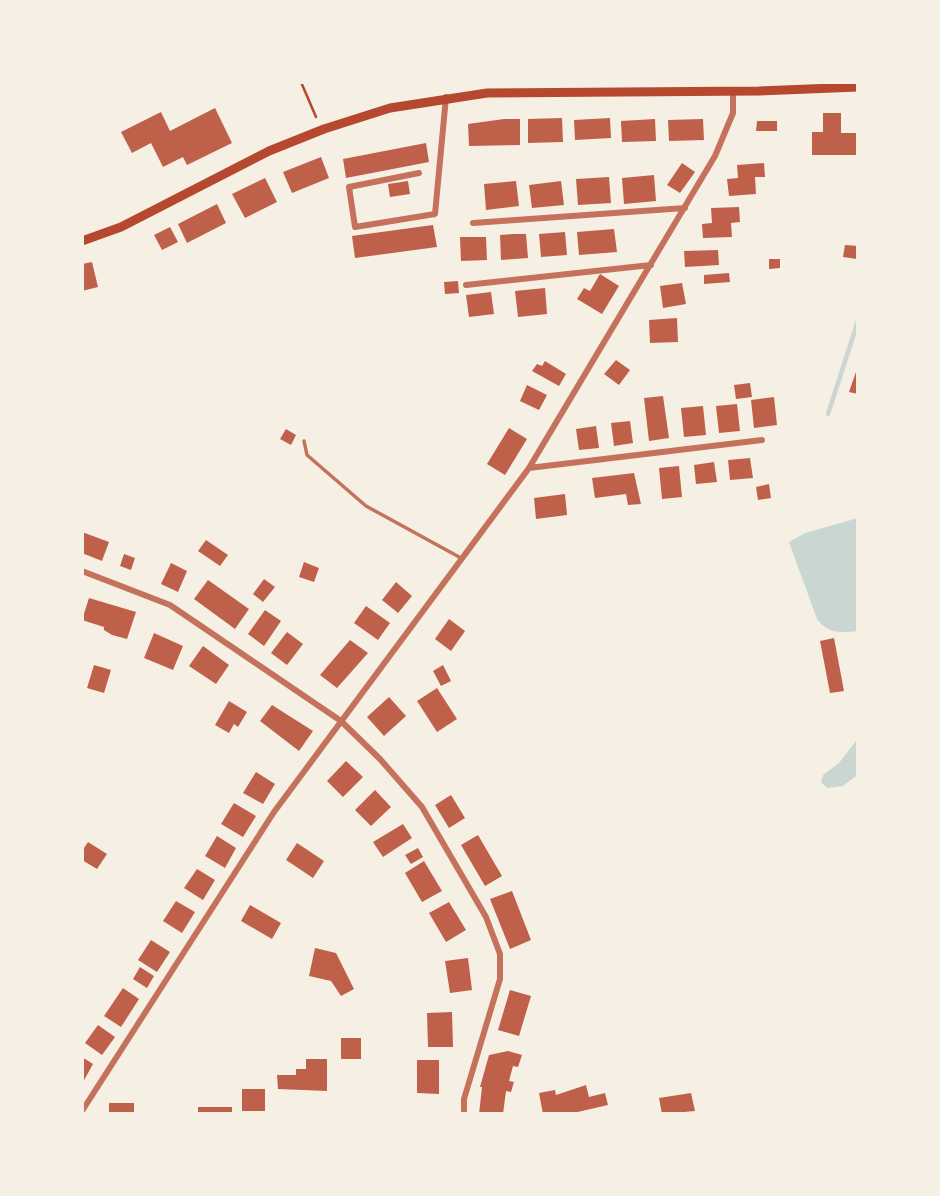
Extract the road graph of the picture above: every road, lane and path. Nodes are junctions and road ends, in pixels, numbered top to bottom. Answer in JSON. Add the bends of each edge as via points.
{"nodes":[{"id":1,"x":301,"y":82,"type":"edge"},
{"id":2,"x":858,"y":87,"type":"edge"},
{"id":3,"x":733,"y":92,"type":"junction"},
{"id":4,"x":446,"y":97,"type":"junction"},
{"id":5,"x":316,"y":117,"type":"dead end"},
{"id":6,"x":419,"y":173,"type":"dead end"},
{"id":7,"x":685,"y":208,"type":"junction"},
{"id":8,"x":473,"y":223,"type":"dead end"},
{"id":9,"x":82,"y":240,"type":"edge"},
{"id":10,"x":651,"y":265,"type":"junction"},
{"id":11,"x":466,"y":285,"type":"dead end"},
{"id":12,"x":762,"y":440,"type":"dead end"},
{"id":13,"x":304,"y":441,"type":"dead end"},
{"id":14,"x":529,"y":468,"type":"junction"},
{"id":15,"x":462,"y":559,"type":"junction"},
{"id":16,"x":82,"y":571,"type":"edge"},
{"id":17,"x":341,"y":721,"type":"junction"},
{"id":18,"x":82,"y":1111,"type":"edge"},
{"id":19,"x":464,"y":1114,"type":"edge"}],
"edges":[{"from":1,"to":5,"type":"path"},
{"from":2,"to":3,"type":"main road"},
{"from":3,"to":4,"type":"main road"},
{"from":3,"to":7,"type":"street","via":[[733,113],[725,136]]},
{"from":4,"to":6,"type":"street","via":[[435,214],[355,227],[349,187]]},
{"from":4,"to":9,"type":"main road","via":[[390,108],[296,139],[121,227]]},
{"from":7,"to":8,"type":"street"},
{"from":7,"to":10,"type":"street"},
{"from":10,"to":11,"type":"street"},
{"from":10,"to":14,"type":"street"},
{"from":12,"to":14,"type":"street"},
{"from":13,"to":15,"type":"lane","via":[[307,455],[353,496]]},
{"from":14,"to":15,"type":"street"},
{"from":15,"to":17,"type":"street"},
{"from":16,"to":17,"type":"street","via":[[170,605]]},
{"from":17,"to":18,"type":"street","via":[[274,812]]},
{"from":17,"to":19,"type":"street","via":[[422,807],[486,917],[500,954],[500,979],[464,1099]]}]}
